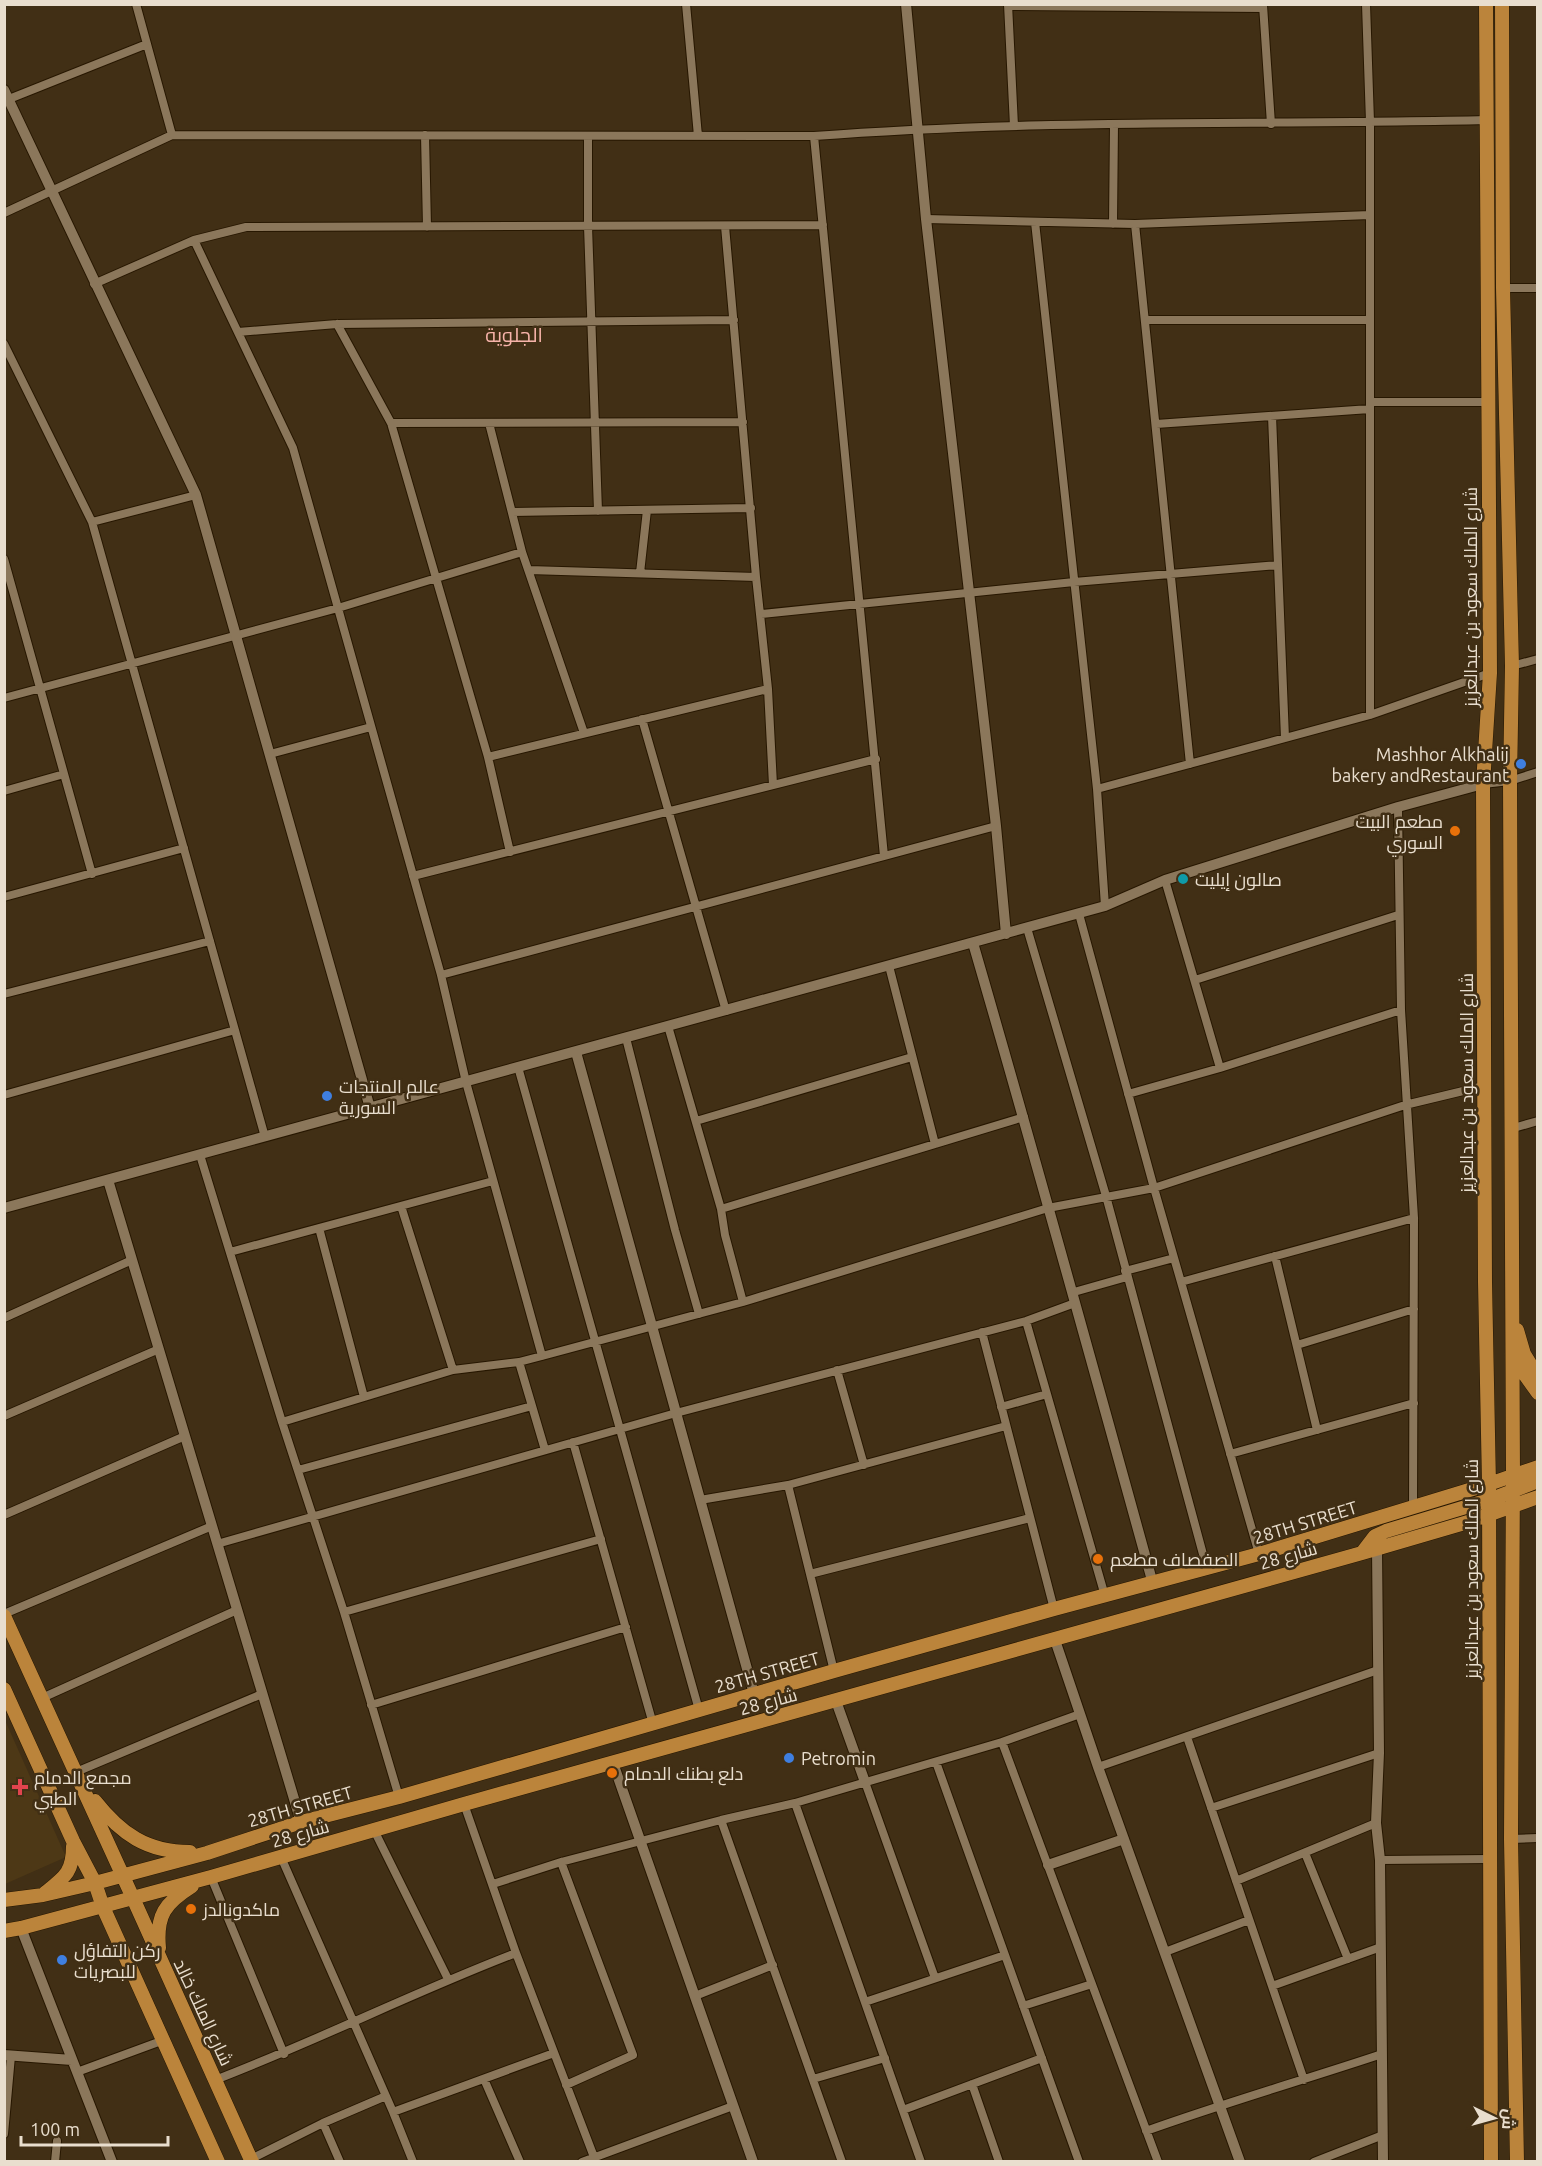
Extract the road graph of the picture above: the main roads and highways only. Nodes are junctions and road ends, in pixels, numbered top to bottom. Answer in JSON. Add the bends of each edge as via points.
{"nodes":[{"id":1,"x":1486,"y":4,"type":"edge"},
{"id":2,"x":1502,"y":4,"type":"edge"},
{"id":3,"x":1512,"y":1315,"type":"junction"},
{"id":4,"x":1513,"y":1358,"type":"junction"},
{"id":5,"x":1538,"y":1377,"type":"edge"},
{"id":6,"x":1538,"y":1393,"type":"edge"},
{"id":7,"x":1538,"y":1467,"type":"edge"},
{"id":8,"x":1513,"y":1475,"type":"junction"},
{"id":9,"x":1538,"y":1481,"type":"edge"},
{"id":10,"x":1489,"y":1484,"type":"junction"},
{"id":11,"x":1513,"y":1491,"type":"junction"},
{"id":12,"x":1538,"y":1497,"type":"edge"},
{"id":13,"x":1489,"y":1500,"type":"junction"},
{"id":14,"x":1512,"y":1506,"type":"junction"},
{"id":15,"x":1489,"y":1515,"type":"junction"},
{"id":16,"x":1362,"y":1553,"type":"junction"},
{"id":17,"x":4,"y":1615,"type":"edge"},
{"id":18,"x":4,"y":1689,"type":"edge"},
{"id":19,"x":84,"y":1788,"type":"junction"},
{"id":20,"x":73,"y":1841,"type":"junction"},
{"id":21,"x":207,"y":1853,"type":"junction"},
{"id":22,"x":124,"y":1876,"type":"junction"},
{"id":23,"x":207,"y":1878,"type":"junction"},
{"id":24,"x":95,"y":1884,"type":"junction"},
{"id":25,"x":43,"y":1895,"type":"junction"},
{"id":26,"x":133,"y":1899,"type":"junction"},
{"id":27,"x":4,"y":1900,"type":"edge"},
{"id":28,"x":103,"y":1907,"type":"junction"},
{"id":29,"x":71,"y":1915,"type":"junction"},
{"id":30,"x":4,"y":1931,"type":"edge"},
{"id":31,"x":117,"y":1936,"type":"junction"},
{"id":32,"x":160,"y":1959,"type":"junction"},
{"id":33,"x":252,"y":2160,"type":"edge"},
{"id":34,"x":218,"y":2162,"type":"edge"},
{"id":35,"x":1491,"y":2162,"type":"edge"},
{"id":36,"x":1517,"y":2162,"type":"edge"}],
"edges":[{"from":1,"to":10,"type":"main road","name":"شارع الملك سعود بن عبدالعزيز","via":[[1490,673],[1483,784]]},
{"from":2,"to":3,"type":"main road","via":[[1503,288],[1512,666]]},
{"from":3,"to":4,"type":"main road"},
{"from":3,"to":5,"type":"main road","via":[[1524,1354]]},
{"from":4,"to":6,"type":"main road"},
{"from":4,"to":8,"type":"main road"},
{"from":7,"to":8,"type":"main road","name":"28TH STREET"},
{"from":8,"to":10,"type":"main road","name":"28TH STREET"},
{"from":8,"to":11,"type":"main road"},
{"from":9,"to":11,"type":"main road"},
{"from":10,"to":13,"type":"main road","name":"شارع الملك سعود بن عبدالعزيز"},
{"from":10,"to":21,"type":"main road","name":"28TH STREET","via":[[1207,1569],[302,1822]]},
{"from":11,"to":13,"type":"main road"},
{"from":11,"to":14,"type":"main road"},
{"from":12,"to":14,"type":"main road","name":"شارع 28"},
{"from":13,"to":15,"type":"main road","name":"شارع الملك سعود بن عبدالعزيز"},
{"from":13,"to":16,"type":"main road","via":[[1386,1531],[1375,1536]]},
{"from":14,"to":15,"type":"main road","name":"شارع 28"},
{"from":14,"to":36,"type":"main road","via":[[1511,1839]]},
{"from":15,"to":16,"type":"main road","name":"شارع 28"},
{"from":15,"to":35,"type":"main road","name":"شارع الملك سعود بن عبدالعزيز"},
{"from":16,"to":23,"type":"main road","name":"شارع 28"},
{"from":17,"to":19,"type":"main road","name":"شارع الملك خالد"},
{"from":18,"to":20,"type":"main road"},
{"from":19,"to":21,"type":"main road","via":[[125,1833],[147,1845],[172,1852]]},
{"from":19,"to":22,"type":"main road","name":"شارع الملك خالد"},
{"from":20,"to":24,"type":"main road"},
{"from":20,"to":25,"type":"main road","via":[[73,1862],[67,1875]]},
{"from":21,"to":22,"type":"main road","name":"28TH STREET"},
{"from":22,"to":24,"type":"main road","name":"28TH STREET"},
{"from":22,"to":26,"type":"main road","name":"شارع الملك خالد"},
{"from":23,"to":26,"type":"main road","name":"شارع 28"},
{"from":23,"to":32,"type":"main road","via":[[178,1895],[162,1912],[158,1932]]},
{"from":24,"to":25,"type":"main road","name":"28TH STREET"},
{"from":24,"to":28,"type":"main road"},
{"from":25,"to":27,"type":"main road","name":"28TH STREET"},
{"from":26,"to":28,"type":"main road","name":"شارع 28"},
{"from":26,"to":32,"type":"main road","name":"شارع الملك خالد"},
{"from":28,"to":29,"type":"main road","name":"شارع 28"},
{"from":28,"to":31,"type":"main road"},
{"from":29,"to":30,"type":"main road","name":"شارع 28"},
{"from":29,"to":31,"type":"main road","via":[[107,1922]]},
{"from":31,"to":34,"type":"main road"},
{"from":32,"to":33,"type":"main road","name":"شارع الملك خالد"}]}
